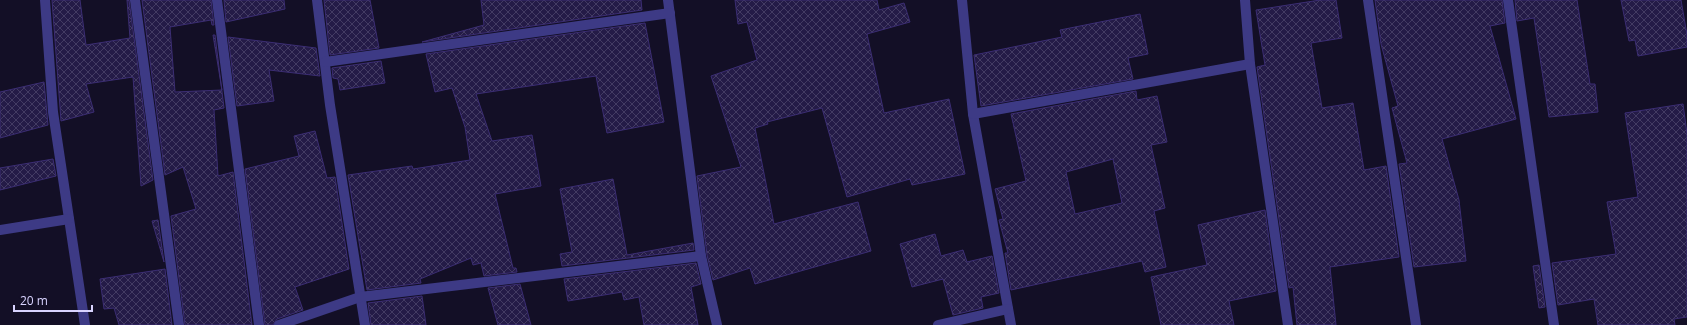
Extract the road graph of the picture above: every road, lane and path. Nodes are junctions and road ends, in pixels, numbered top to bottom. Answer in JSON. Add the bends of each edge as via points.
{"nodes":[{"id":1,"x":45,"y":0,"type":"edge"},
{"id":2,"x":135,"y":0,"type":"edge"},
{"id":3,"x":217,"y":0,"type":"edge"},
{"id":4,"x":317,"y":0,"type":"edge"},
{"id":5,"x":668,"y":0,"type":"edge"},
{"id":6,"x":962,"y":0,"type":"edge"},
{"id":7,"x":1245,"y":0,"type":"edge"},
{"id":8,"x":1368,"y":0,"type":"edge"},
{"id":9,"x":1508,"y":0,"type":"edge"},
{"id":10,"x":670,"y":13,"type":"junction"},
{"id":11,"x":324,"y":62,"type":"junction"},
{"id":12,"x":1250,"y":64,"type":"junction"},
{"id":13,"x":973,"y":114,"type":"junction"},
{"id":14,"x":69,"y":219,"type":"junction"},
{"id":15,"x":0,"y":230,"type":"edge"},
{"id":16,"x":701,"y":256,"type":"junction"},
{"id":17,"x":360,"y":297,"type":"junction"},
{"id":18,"x":1008,"y":309,"type":"junction"},
{"id":19,"x":84,"y":325,"type":"edge"},
{"id":20,"x":179,"y":325,"type":"edge"},
{"id":21,"x":258,"y":325,"type":"edge"},
{"id":22,"x":279,"y":325,"type":"edge"},
{"id":23,"x":365,"y":325,"type":"edge"},
{"id":24,"x":717,"y":325,"type":"edge"},
{"id":25,"x":938,"y":325,"type":"edge"},
{"id":26,"x":1011,"y":325,"type":"edge"},
{"id":27,"x":1288,"y":325,"type":"edge"},
{"id":28,"x":1416,"y":325,"type":"edge"},
{"id":29,"x":1554,"y":325,"type":"edge"}],
"edges":[{"from":1,"to":14,"type":"street","via":[[53,112]]},
{"from":2,"to":20,"type":"street"},
{"from":3,"to":21,"type":"street"},
{"from":4,"to":11,"type":"street"},
{"from":5,"to":10,"type":"street"},
{"from":6,"to":13,"type":"street"},
{"from":7,"to":12,"type":"street"},
{"from":8,"to":28,"type":"street"},
{"from":9,"to":29,"type":"street"},
{"from":10,"to":11,"type":"street"},
{"from":10,"to":16,"type":"street"},
{"from":11,"to":17,"type":"street"},
{"from":12,"to":13,"type":"street"},
{"from":12,"to":27,"type":"street"},
{"from":13,"to":18,"type":"street"},
{"from":14,"to":15,"type":"street"},
{"from":14,"to":19,"type":"street"},
{"from":16,"to":17,"type":"street"},
{"from":16,"to":24,"type":"street"},
{"from":17,"to":22,"type":"street"},
{"from":17,"to":23,"type":"street"},
{"from":18,"to":25,"type":"street"},
{"from":18,"to":26,"type":"street"}]}
